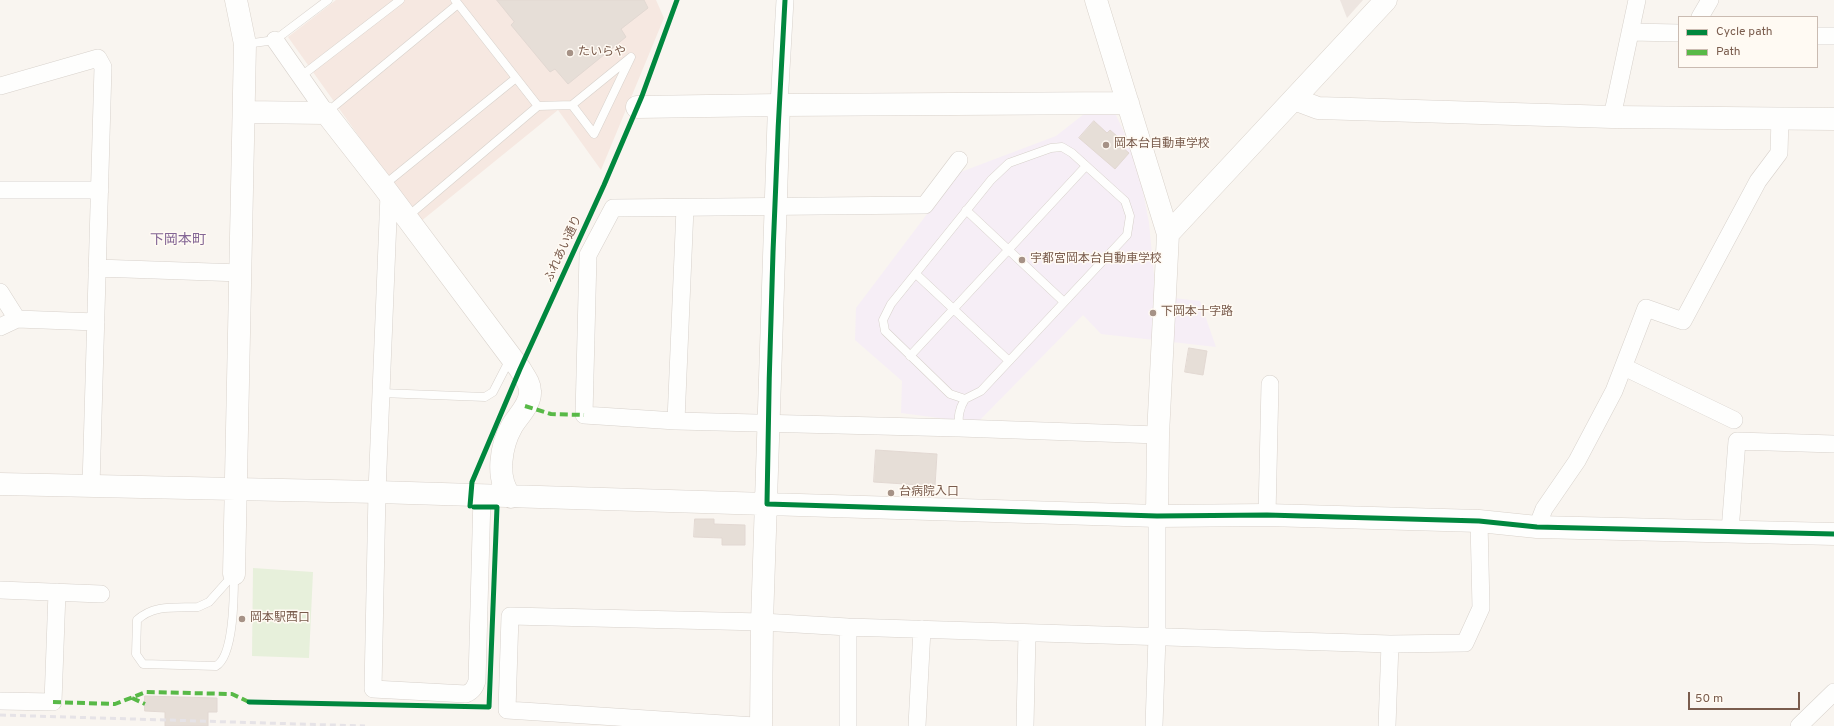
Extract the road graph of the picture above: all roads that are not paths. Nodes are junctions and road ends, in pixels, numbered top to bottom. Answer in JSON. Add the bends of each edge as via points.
{"nodes":[{"id":1,"x":236,"y":0,"type":"edge"},
{"id":2,"x":328,"y":0,"type":"edge"},
{"id":3,"x":400,"y":0,"type":"edge"},
{"id":4,"x":785,"y":0,"type":"edge"},
{"id":5,"x":1096,"y":0,"type":"edge"},
{"id":6,"x":1386,"y":0,"type":"edge"},
{"id":7,"x":1637,"y":0,"type":"edge"},
{"id":8,"x":1710,"y":0,"type":"edge"},
{"id":9,"x":457,"y":2,"type":"edge"},
{"id":10,"x":1701,"y":16,"type":"edge"},
{"id":11,"x":1630,"y":32,"type":"junction"},
{"id":12,"x":1678,"y":33,"type":"edge"},
{"id":13,"x":1818,"y":36,"type":"edge"},
{"id":14,"x":1834,"y":36,"type":"edge"},
{"id":15,"x":275,"y":40,"type":"junction"},
{"id":16,"x":245,"y":44,"type":"junction"},
{"id":17,"x":300,"y":77,"type":"junction"},
{"id":18,"x":516,"y":78,"type":"junction"},
{"id":19,"x":0,"y":86,"type":"edge"},
{"id":20,"x":1294,"y":99,"type":"junction"},
{"id":21,"x":1128,"y":103,"type":"junction"},
{"id":22,"x":572,"y":104,"type":"junction"},
{"id":23,"x":778,"y":105,"type":"junction"},
{"id":24,"x":538,"y":106,"type":"junction"},
{"id":25,"x":637,"y":107,"type":"dead end"},
{"id":26,"x":244,"y":112,"type":"junction"},
{"id":27,"x":326,"y":114,"type":"junction"},
{"id":28,"x":1612,"y":117,"type":"junction"},
{"id":29,"x":1780,"y":118,"type":"junction"},
{"id":30,"x":1834,"y":119,"type":"edge"},
{"id":31,"x":959,"y":160,"type":"dead end"},
{"id":32,"x":1086,"y":166,"type":"junction"},
{"id":33,"x":0,"y":190,"type":"edge"},
{"id":34,"x":100,"y":190,"type":"junction"},
{"id":35,"x":386,"y":190,"type":"junction"},
{"id":36,"x":775,"y":207,"type":"junction"},
{"id":37,"x":686,"y":208,"type":"junction"},
{"id":38,"x":966,"y":210,"type":"junction"},
{"id":39,"x":406,"y":217,"type":"junction"},
{"id":40,"x":1168,"y":234,"type":"junction"},
{"id":41,"x":1008,"y":250,"type":"junction"},
{"id":42,"x":97,"y":268,"type":"junction"},
{"id":43,"x":241,"y":273,"type":"junction"},
{"id":44,"x":916,"y":274,"type":"junction"},
{"id":45,"x":0,"y":292,"type":"edge"},
{"id":46,"x":1064,"y":302,"type":"junction"},
{"id":47,"x":953,"y":309,"type":"junction"},
{"id":48,"x":17,"y":319,"type":"junction"},
{"id":49,"x":96,"y":322,"type":"junction"},
{"id":50,"x":0,"y":327,"type":"edge"},
{"id":51,"x":910,"y":356,"type":"junction"},
{"id":52,"x":511,"y":357,"type":"junction"},
{"id":53,"x":1009,"y":361,"type":"junction"},
{"id":54,"x":1624,"y":367,"type":"junction"},
{"id":55,"x":1270,"y":384,"type":"dead end"},
{"id":56,"x":381,"y":393,"type":"junction"},
{"id":57,"x":965,"y":399,"type":"junction"},
{"id":58,"x":1734,"y":420,"type":"dead end"},
{"id":59,"x":676,"y":421,"type":"junction"},
{"id":60,"x":768,"y":423,"type":"junction"},
{"id":61,"x":959,"y":428,"type":"junction"},
{"id":62,"x":1158,"y":435,"type":"junction"},
{"id":63,"x":1834,"y":444,"type":"edge"},
{"id":64,"x":0,"y":484,"type":"edge"},
{"id":65,"x":91,"y":486,"type":"junction"},
{"id":66,"x":237,"y":489,"type":"junction"},
{"id":67,"x":376,"y":492,"type":"junction"},
{"id":68,"x":482,"y":496,"type":"junction"},
{"id":69,"x":511,"y":497,"type":"junction"},
{"id":70,"x":767,"y":504,"type":"junction"},
{"id":71,"x":1267,"y":515,"type":"junction"},
{"id":72,"x":1157,"y":516,"type":"junction"},
{"id":73,"x":1479,"y":521,"type":"junction"},
{"id":74,"x":1537,"y":527,"type":"junction"},
{"id":75,"x":1730,"y":531,"type":"junction"},
{"id":76,"x":1834,"y":534,"type":"edge"},
{"id":77,"x":234,"y":574,"type":"junction"},
{"id":78,"x":0,"y":590,"type":"edge"},
{"id":79,"x":57,"y":592,"type":"junction"},
{"id":80,"x":101,"y":594,"type":"dead end"},
{"id":81,"x":762,"y":622,"type":"junction"},
{"id":82,"x":848,"y":627,"type":"junction"},
{"id":83,"x":922,"y":629,"type":"junction"},
{"id":84,"x":1027,"y":633,"type":"junction"},
{"id":85,"x":1157,"y":636,"type":"junction"},
{"id":86,"x":1390,"y":644,"type":"junction"},
{"id":87,"x":1834,"y":692,"type":"edge"},
{"id":88,"x":0,"y":701,"type":"edge"},
{"id":89,"x":755,"y":726,"type":"edge"},
{"id":90,"x":761,"y":726,"type":"edge"},
{"id":91,"x":848,"y":726,"type":"edge"},
{"id":92,"x":917,"y":726,"type":"edge"},
{"id":93,"x":1025,"y":726,"type":"edge"},
{"id":94,"x":1154,"y":726,"type":"edge"},
{"id":95,"x":1387,"y":726,"type":"edge"},
{"id":96,"x":1799,"y":726,"type":"edge"}],
"edges":[{"from":1,"to":16,"type":"street"},
{"from":2,"to":15,"type":"lane"},
{"from":3,"to":17,"type":"lane"},
{"from":4,"to":23,"type":"street"},
{"from":5,"to":21,"type":"street"},
{"from":6,"to":20,"type":"street"},
{"from":7,"to":11,"type":"street"},
{"from":8,"to":10,"type":"street"},
{"from":9,"to":18,"type":"lane"},
{"from":9,"to":27,"type":"lane"},
{"from":11,"to":12,"type":"street"},
{"from":11,"to":28,"type":"street"},
{"from":13,"to":14,"type":"street"},
{"from":15,"to":16,"type":"lane"},
{"from":15,"to":17,"type":"street"},
{"from":16,"to":26,"type":"street"},
{"from":17,"to":27,"type":"street"},
{"from":18,"to":24,"type":"lane"},
{"from":18,"to":35,"type":"lane"},
{"from":19,"to":34,"type":"street","via":[[98,58],[103,67]]},
{"from":20,"to":28,"type":"street","via":[[1318,108]]},
{"from":20,"to":40,"type":"street"},
{"from":21,"to":23,"type":"street"},
{"from":21,"to":40,"type":"street"},
{"from":22,"to":22,"type":"lane","via":[[613,71],[631,57],[594,134]]},
{"from":22,"to":24,"type":"lane"},
{"from":23,"to":25,"type":"street"},
{"from":23,"to":36,"type":"street"},
{"from":24,"to":39,"type":"lane"},
{"from":26,"to":27,"type":"street"},
{"from":26,"to":43,"type":"street"},
{"from":27,"to":35,"type":"street"},
{"from":28,"to":29,"type":"street"},
{"from":29,"to":30,"type":"street"},
{"from":29,"to":54,"type":"street","via":[[1779,153],[1758,182],[1683,321],[1646,308]]},
{"from":31,"to":36,"type":"street","via":[[925,204]]},
{"from":32,"to":38,"type":"lane","via":[[1062,147],[1051,148],[1009,163]]},
{"from":32,"to":41,"type":"lane"},
{"from":32,"to":46,"type":"lane","via":[[1125,201],[1130,216],[1127,235]]},
{"from":33,"to":34,"type":"street"},
{"from":34,"to":42,"type":"street"},
{"from":35,"to":39,"type":"street"},
{"from":35,"to":56,"type":"street"},
{"from":36,"to":37,"type":"street"},
{"from":36,"to":60,"type":"street"},
{"from":37,"to":59,"type":"street"},
{"from":37,"to":59,"type":"street","via":[[613,208],[588,255],[584,415]]},
{"from":38,"to":41,"type":"lane"},
{"from":38,"to":44,"type":"lane"},
{"from":39,"to":52,"type":"street"},
{"from":40,"to":62,"type":"street"},
{"from":41,"to":46,"type":"lane"},
{"from":41,"to":47,"type":"lane"},
{"from":42,"to":43,"type":"street"},
{"from":42,"to":49,"type":"street"},
{"from":43,"to":66,"type":"street"},
{"from":44,"to":47,"type":"lane"},
{"from":44,"to":51,"type":"lane","via":[[890,304],[883,320],[885,331]]},
{"from":45,"to":48,"type":"street"},
{"from":46,"to":53,"type":"lane"},
{"from":47,"to":51,"type":"lane"},
{"from":47,"to":53,"type":"lane"},
{"from":48,"to":49,"type":"street"},
{"from":48,"to":50,"type":"street"},
{"from":49,"to":65,"type":"street"},
{"from":51,"to":57,"type":"lane","via":[[950,394]]},
{"from":52,"to":56,"type":"lane","via":[[493,392],[485,397]]},
{"from":52,"to":69,"type":"street","via":[[529,384],[530,392],[511,428],[504,451],[503,477],[506,492]]},
{"from":53,"to":57,"type":"lane","via":[[981,391]]},
{"from":54,"to":58,"type":"street"},
{"from":54,"to":74,"type":"street","via":[[1577,461],[1544,510]]},
{"from":55,"to":71,"type":"street"},
{"from":56,"to":67,"type":"street"},
{"from":57,"to":61,"type":"lane","via":[[959,410]]},
{"from":59,"to":60,"type":"street"},
{"from":60,"to":61,"type":"street"},
{"from":60,"to":70,"type":"street"},
{"from":61,"to":62,"type":"street"},
{"from":62,"to":72,"type":"street"},
{"from":63,"to":75,"type":"street","via":[[1737,441]]},
{"from":64,"to":65,"type":"street"},
{"from":65,"to":66,"type":"street"},
{"from":66,"to":67,"type":"street"},
{"from":66,"to":77,"type":"street"},
{"from":67,"to":68,"type":"street"},
{"from":67,"to":68,"type":"street","via":[[373,689],[466,694],[472,691],[477,681]]},
{"from":68,"to":69,"type":"street"},
{"from":69,"to":70,"type":"street"},
{"from":70,"to":72,"type":"street"},
{"from":70,"to":81,"type":"street"},
{"from":71,"to":72,"type":"street"},
{"from":71,"to":73,"type":"street"},
{"from":72,"to":85,"type":"street"},
{"from":73,"to":74,"type":"street"},
{"from":73,"to":86,"type":"street","via":[[1481,608],[1465,643]]},
{"from":74,"to":75,"type":"street"},
{"from":75,"to":76,"type":"street"},
{"from":77,"to":77,"type":"lane","via":[[233,618],[220,664],[143,664],[136,654],[137,620],[145,612],[158,608],[204,606]]},
{"from":78,"to":79,"type":"street"},
{"from":79,"to":80,"type":"street"},
{"from":79,"to":88,"type":"street","via":[[53,702]]},
{"from":81,"to":82,"type":"street"},
{"from":81,"to":89,"type":"street","via":[[510,616],[507,710]]},
{"from":81,"to":90,"type":"street"},
{"from":82,"to":83,"type":"street"},
{"from":82,"to":91,"type":"street"},
{"from":83,"to":84,"type":"street"},
{"from":83,"to":92,"type":"street"},
{"from":84,"to":85,"type":"street"},
{"from":84,"to":93,"type":"street"},
{"from":85,"to":86,"type":"street"},
{"from":85,"to":94,"type":"street"},
{"from":86,"to":95,"type":"street"},
{"from":87,"to":96,"type":"street"}]}
